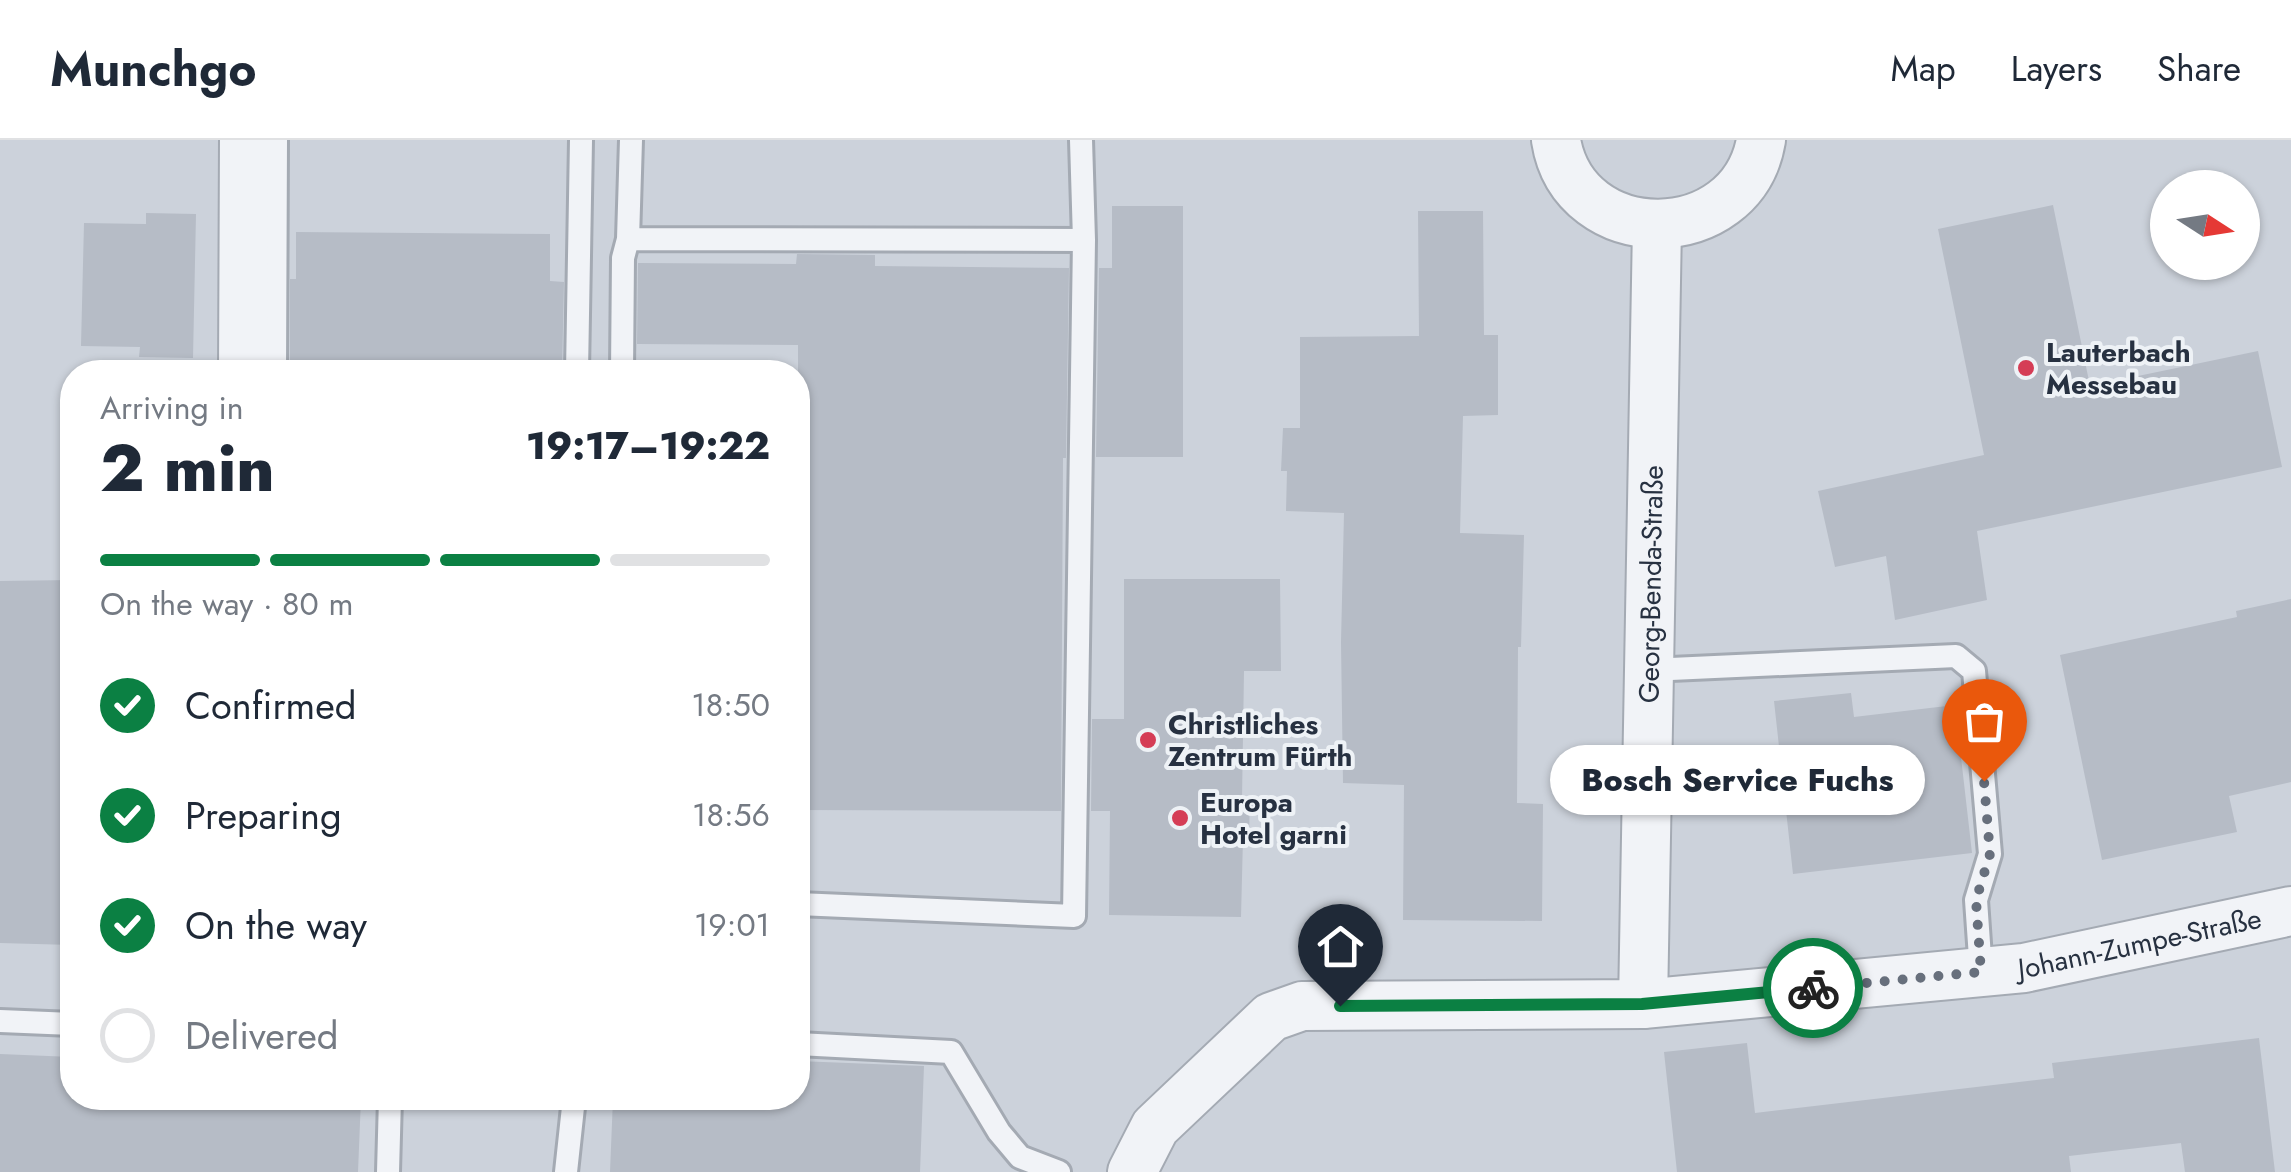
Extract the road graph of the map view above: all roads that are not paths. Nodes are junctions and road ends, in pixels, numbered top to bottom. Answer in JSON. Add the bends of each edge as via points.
{"nodes":[{"id":1,"x":244,"y":140,"type":"edge"},
{"id":2,"x":276,"y":140,"type":"edge"},
{"id":3,"x":581,"y":140,"type":"edge"},
{"id":4,"x":631,"y":140,"type":"edge"},
{"id":5,"x":1080,"y":140,"type":"edge"},
{"id":6,"x":1556,"y":140,"type":"edge"},
{"id":7,"x":1762,"y":140,"type":"edge"},
{"id":8,"x":1657,"y":226,"type":"junction"},
{"id":9,"x":628,"y":239,"type":"junction"},
{"id":10,"x":1084,"y":240,"type":"junction"},
{"id":11,"x":243,"y":360,"type":"edge"},
{"id":12,"x":275,"y":360,"type":"edge"},
{"id":13,"x":577,"y":360,"type":"edge"},
{"id":14,"x":622,"y":360,"type":"edge"},
{"id":15,"x":1650,"y":670,"type":"junction"},
{"id":16,"x":810,"y":905,"type":"edge"},
{"id":17,"x":2291,"y":911,"type":"edge"},
{"id":18,"x":1981,"y":972,"type":"junction"},
{"id":19,"x":1642,"y":1004,"type":"junction"},
{"id":20,"x":0,"y":1021,"type":"edge"},
{"id":21,"x":60,"y":1024,"type":"edge"},
{"id":22,"x":810,"y":1045,"type":"edge"},
{"id":23,"x":390,"y":1110,"type":"edge"},
{"id":24,"x":573,"y":1110,"type":"edge"},
{"id":25,"x":388,"y":1172,"type":"edge"},
{"id":26,"x":566,"y":1172,"type":"edge"},
{"id":27,"x":1060,"y":1172,"type":"edge"},
{"id":28,"x":1132,"y":1172,"type":"edge"}],
"edges":[{"from":1,"to":11,"type":"street"},
{"from":2,"to":12,"type":"lane"},
{"from":3,"to":13,"type":"lane"},
{"from":4,"to":9,"type":"lane"},
{"from":5,"to":10,"type":"lane"},
{"from":6,"to":8,"type":"street","via":[[1573,182],[1596,205],[1624,220]]},
{"from":7,"to":8,"type":"street","via":[[1743,184],[1719,206],[1690,221]]},
{"from":8,"to":15,"type":"street","name":"Georg-Benda-Straße"},
{"from":9,"to":10,"type":"lane"},
{"from":9,"to":14,"type":"lane"},
{"from":10,"to":16,"type":"lane","via":[[1074,916]]},
{"from":15,"to":18,"type":"lane","via":[[1956,656],[1974,671],[1990,854],[1976,900]]},
{"from":15,"to":19,"type":"street","name":"Georg-Benda-Straße"},
{"from":17,"to":18,"type":"street","name":"Johann-Zumpe-Straße"},
{"from":18,"to":19,"type":"street","name":"Johann-Zumpe-Straße"},
{"from":19,"to":28,"type":"street","name":"Johann-Zumpe-Straße","via":[[1302,1006],[1271,1017],[1155,1127]]},
{"from":20,"to":21,"type":"lane"},
{"from":22,"to":27,"type":"lane","via":[[951,1052],[1020,1157]]},
{"from":23,"to":25,"type":"lane"},
{"from":24,"to":26,"type":"lane"}]}
